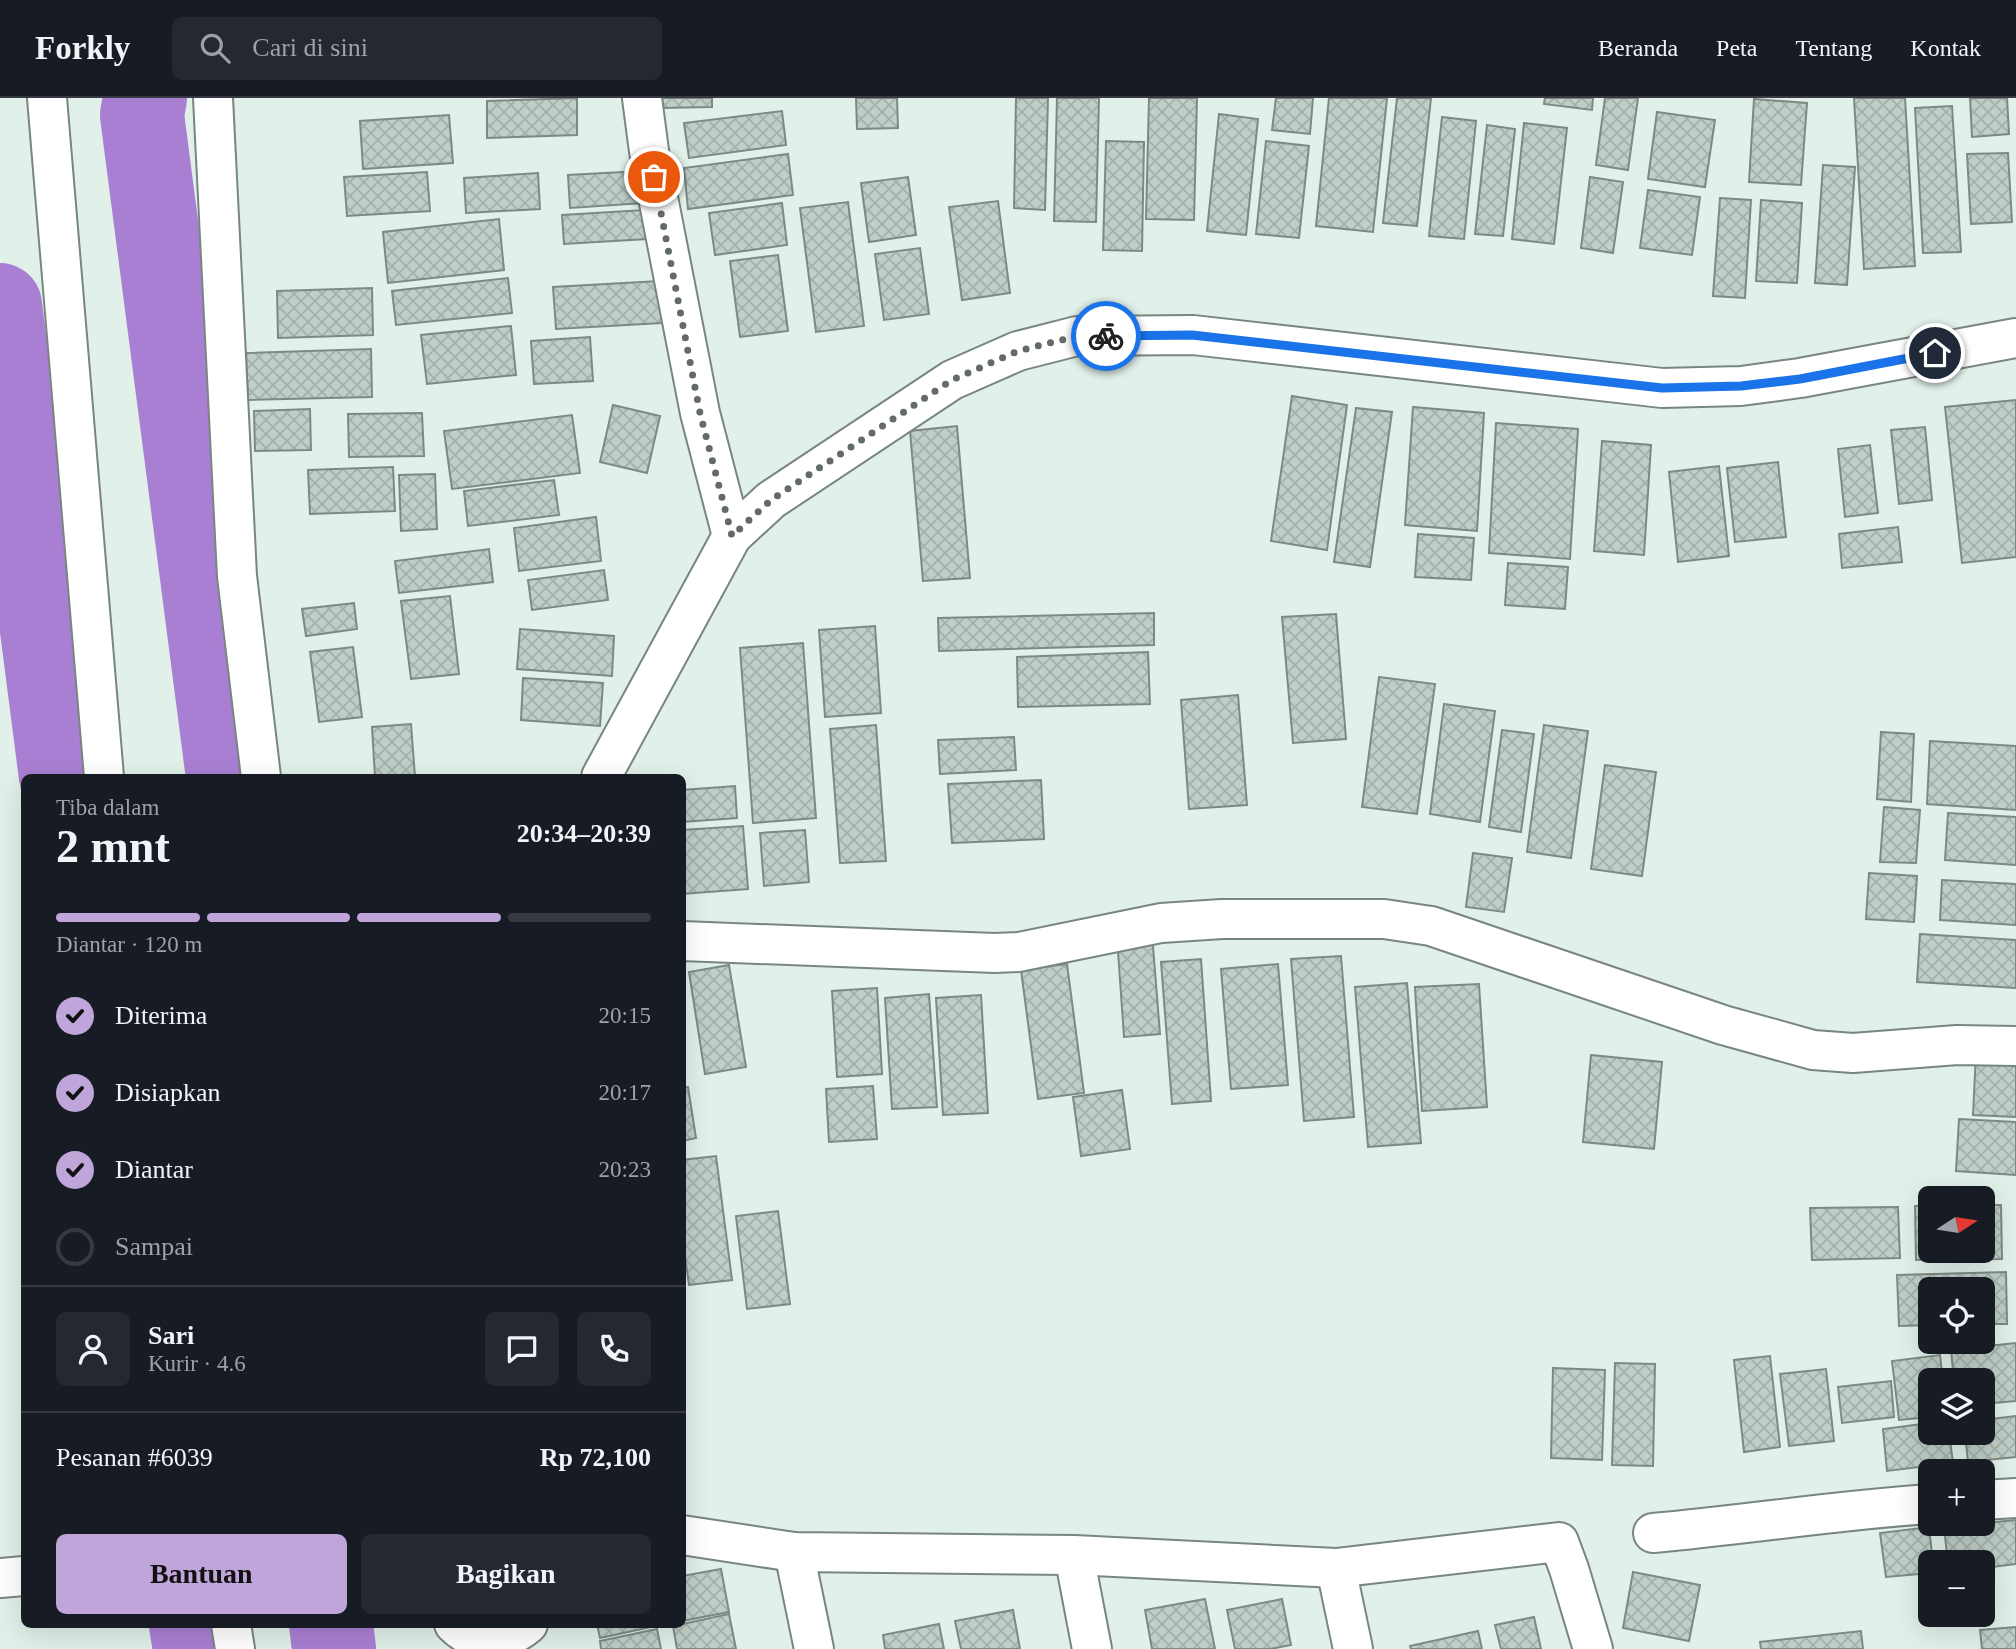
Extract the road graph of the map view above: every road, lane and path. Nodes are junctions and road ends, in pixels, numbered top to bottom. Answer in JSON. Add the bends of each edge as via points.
{"nodes":[{"id":1,"x":47,"y":98,"type":"edge"},
{"id":2,"x":213,"y":98,"type":"edge"},
{"id":3,"x":642,"y":98,"type":"edge"},
{"id":4,"x":2016,"y":338,"type":"edge"},
{"id":5,"x":732,"y":536,"type":"junction"},
{"id":6,"x":104,"y":774,"type":"edge"},
{"id":7,"x":261,"y":774,"type":"edge"},
{"id":8,"x":603,"y":774,"type":"edge"},
{"id":9,"x":686,"y":942,"type":"edge"},
{"id":10,"x":2016,"y":1046,"type":"edge"},
{"id":11,"x":2016,"y":1498,"type":"edge"},
{"id":12,"x":1995,"y":1499,"type":"edge"},
{"id":13,"x":1918,"y":1505,"type":"edge"},
{"id":14,"x":1653,"y":1533,"type":"dead end"},
{"id":15,"x":686,"y":1536,"type":"edge"},
{"id":16,"x":794,"y":1552,"type":"junction"},
{"id":17,"x":1074,"y":1555,"type":"junction"},
{"id":18,"x":1336,"y":1568,"type":"junction"},
{"id":19,"x":21,"y":1576,"type":"edge"},
{"id":20,"x":0,"y":1578,"type":"edge"},
{"id":21,"x":232,"y":1628,"type":"edge"},
{"id":22,"x":523,"y":1628,"type":"edge"},
{"id":23,"x":542,"y":1628,"type":"edge"},
{"id":24,"x":459,"y":1634,"type":"edge"},
{"id":25,"x":235,"y":1649,"type":"edge"},
{"id":26,"x":546,"y":1649,"type":"edge"},
{"id":27,"x":814,"y":1649,"type":"edge"},
{"id":28,"x":1092,"y":1649,"type":"edge"},
{"id":29,"x":1353,"y":1649,"type":"edge"},
{"id":30,"x":1593,"y":1649,"type":"edge"}],
"edges":[{"from":1,"to":6,"type":"street"},
{"from":2,"to":7,"type":"street","via":[[237,576]]},
{"from":3,"to":5,"type":"street","via":[[700,413]]},
{"from":4,"to":5,"type":"street","via":[[1800,379],[1662,388],[1192,335],[1077,336],[1018,351],[952,380],[771,500]]},
{"from":5,"to":8,"type":"street"},
{"from":9,"to":10,"type":"street","via":[[995,953],[1161,923],[1384,919],[1431,926],[1723,1026],[1813,1050],[1853,1053],[1957,1045]]},
{"from":11,"to":12,"type":"street"},
{"from":13,"to":14,"type":"street"},
{"from":15,"to":16,"type":"street"},
{"from":16,"to":17,"type":"street"},
{"from":16,"to":27,"type":"street"},
{"from":17,"to":18,"type":"street"},
{"from":17,"to":28,"type":"street"},
{"from":18,"to":29,"type":"street"},
{"from":18,"to":30,"type":"street","via":[[1559,1542]]},
{"from":19,"to":20,"type":"street"},
{"from":21,"to":25,"type":"street"},
{"from":22,"to":24,"type":"street","via":[[488,1640]]},
{"from":23,"to":26,"type":"street"}]}
